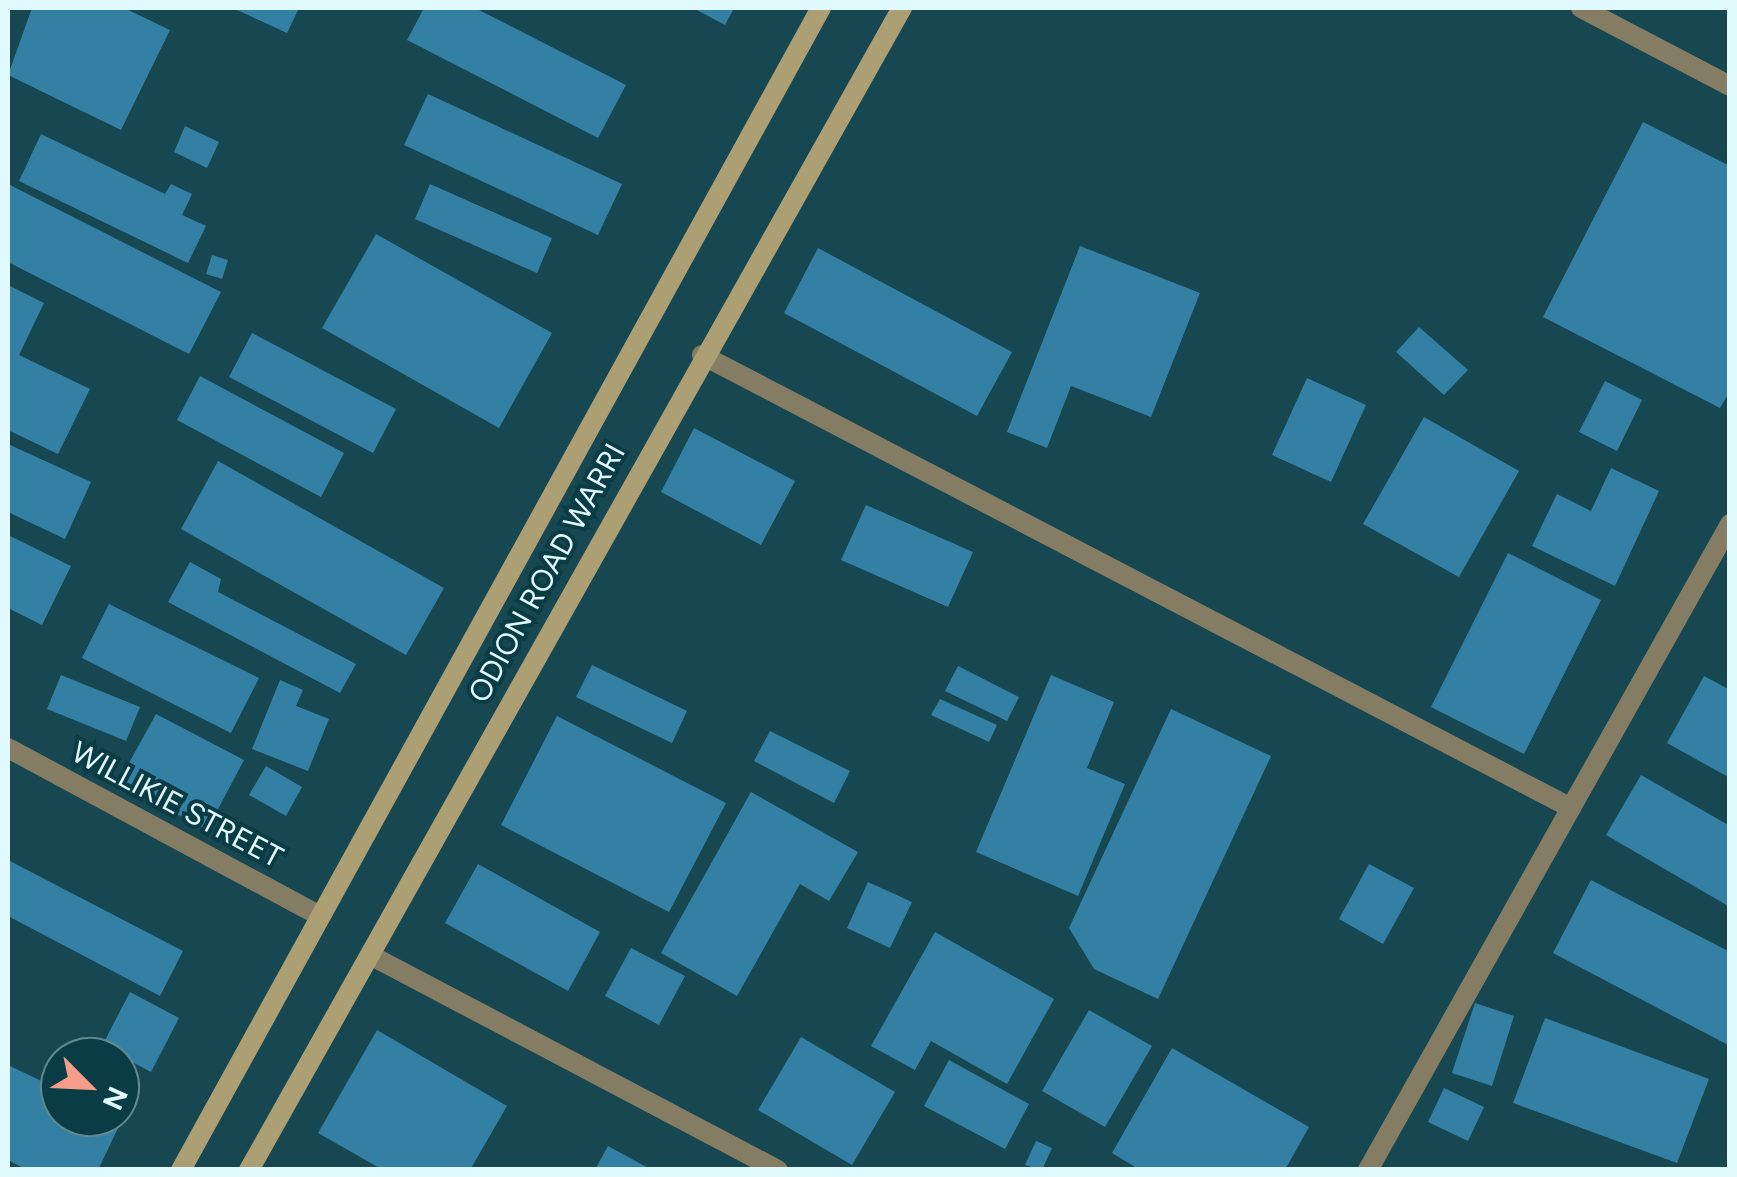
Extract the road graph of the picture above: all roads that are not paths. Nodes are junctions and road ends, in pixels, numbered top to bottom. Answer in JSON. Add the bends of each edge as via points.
{"nodes":[{"id":1,"x":821,"y":8,"type":"edge"},
{"id":2,"x":902,"y":8,"type":"edge"},
{"id":3,"x":1581,"y":8,"type":"edge"},
{"id":4,"x":1730,"y":86,"type":"edge"},
{"id":5,"x":702,"y":355,"type":"junction"},
{"id":6,"x":1730,"y":524,"type":"edge"},
{"id":7,"x":8,"y":748,"type":"edge"},
{"id":8,"x":1570,"y":808,"type":"junction"},
{"id":9,"x":318,"y":915,"type":"junction"},
{"id":10,"x":370,"y":955,"type":"junction"},
{"id":11,"x":181,"y":1170,"type":"edge"},
{"id":12,"x":250,"y":1170,"type":"edge"},
{"id":13,"x":778,"y":1170,"type":"edge"},
{"id":14,"x":1368,"y":1170,"type":"edge"}],
"edges":[{"from":1,"to":9,"type":"main road","name":"ODION ROAD WARRI"},
{"from":2,"to":5,"type":"main road","name":"ODION ROAD WARRI"},
{"from":3,"to":4,"type":"street"},
{"from":5,"to":8,"type":"street"},
{"from":5,"to":10,"type":"main road","name":"ODION ROAD WARRI"},
{"from":6,"to":8,"type":"street"},
{"from":7,"to":9,"type":"street","name":"WILLIKIE STREET"},
{"from":8,"to":14,"type":"street"},
{"from":9,"to":11,"type":"main road","name":"ODION ROAD WARRI"},
{"from":10,"to":12,"type":"main road","name":"ODION ROAD WARRI"},
{"from":10,"to":13,"type":"street"}]}
